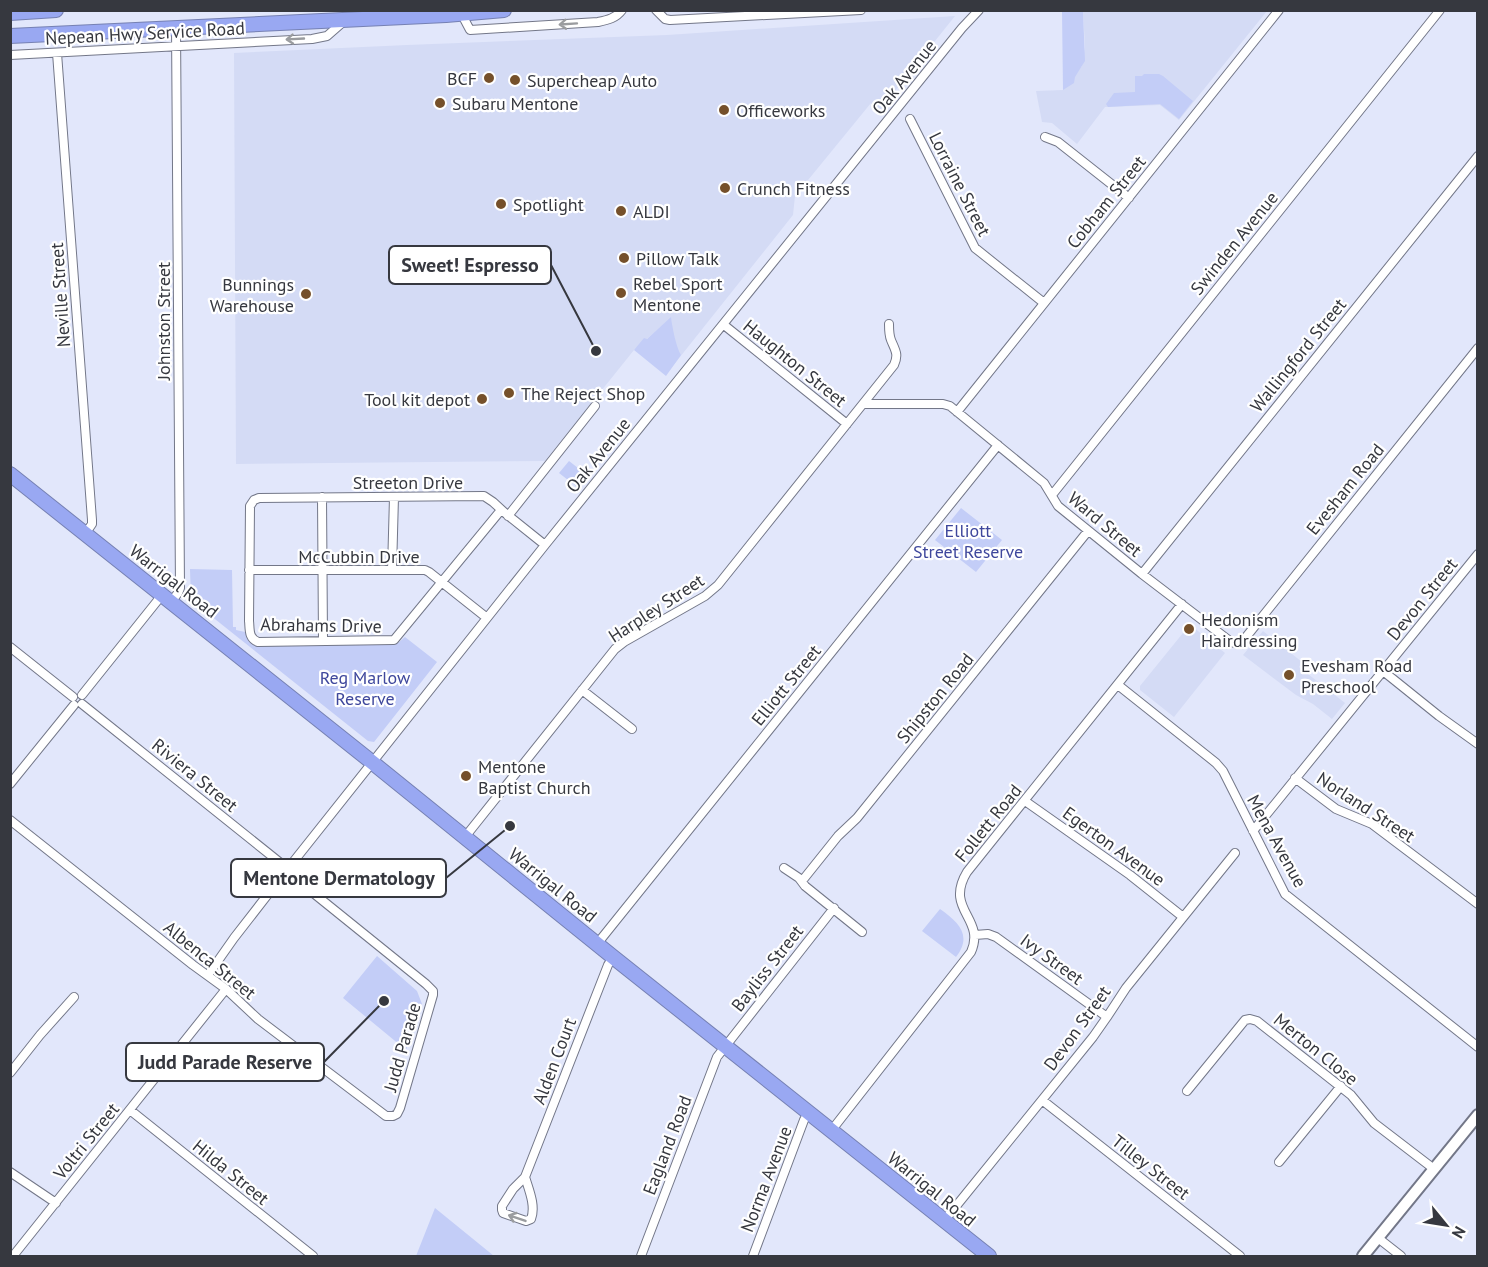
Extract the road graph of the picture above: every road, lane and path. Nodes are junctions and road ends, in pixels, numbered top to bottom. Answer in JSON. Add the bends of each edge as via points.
{"nodes":[{"id":1,"x":56,"y":10,"type":"edge"},
{"id":2,"x":504,"y":10,"type":"edge"},
{"id":3,"x":622,"y":10,"type":"edge"},
{"id":4,"x":656,"y":10,"type":"edge"},
{"id":5,"x":861,"y":10,"type":"edge"},
{"id":6,"x":970,"y":10,"type":"edge"},
{"id":7,"x":979,"y":10,"type":"edge"},
{"id":8,"x":1279,"y":10,"type":"edge"},
{"id":9,"x":1440,"y":10,"type":"edge"},
{"id":10,"x":497,"y":11,"type":"edge"},
{"id":11,"x":795,"y":12,"type":"edge"},
{"id":12,"x":10,"y":13,"type":"edge"},
{"id":13,"x":387,"y":14,"type":"edge"},
{"id":14,"x":461,"y":14,"type":"junction"},
{"id":15,"x":347,"y":19,"type":"junction"},
{"id":16,"x":176,"y":27,"type":"junction"},
{"id":17,"x":962,"y":28,"type":"junction"},
{"id":18,"x":10,"y":36,"type":"edge"},
{"id":19,"x":177,"y":46,"type":"junction"},
{"id":20,"x":57,"y":52,"type":"junction"},
{"id":21,"x":10,"y":55,"type":"edge"},
{"id":22,"x":910,"y":119,"type":"dead end"},
{"id":23,"x":1045,"y":136,"type":"dead end"},
{"id":24,"x":1478,"y":156,"type":"edge"},
{"id":25,"x":1129,"y":198,"type":"junction"},
{"id":26,"x":1044,"y":303,"type":"junction"},
{"id":27,"x":889,"y":324,"type":"dead end"},
{"id":28,"x":724,"y":325,"type":"junction"},
{"id":29,"x":1478,"y":348,"type":"edge"},
{"id":30,"x":864,"y":404,"type":"junction"},
{"id":31,"x":595,"y":406,"type":"dead end"},
{"id":32,"x":957,"y":412,"type":"junction"},
{"id":33,"x":847,"y":424,"type":"junction"},
{"id":34,"x":998,"y":446,"type":"junction"},
{"id":35,"x":10,"y":474,"type":"edge"},
{"id":36,"x":1052,"y":495,"type":"junction"},
{"id":37,"x":322,"y":497,"type":"junction"},
{"id":38,"x":394,"y":497,"type":"junction"},
{"id":39,"x":504,"y":513,"type":"junction"},
{"id":40,"x":1088,"y":531,"type":"junction"},
{"id":41,"x":85,"y":534,"type":"junction"},
{"id":42,"x":545,"y":545,"type":"junction"},
{"id":43,"x":1478,"y":554,"type":"edge"},
{"id":44,"x":249,"y":570,"type":"junction"},
{"id":45,"x":322,"y":570,"type":"junction"},
{"id":46,"x":392,"y":570,"type":"junction"},
{"id":47,"x":1142,"y":574,"type":"junction"},
{"id":48,"x":443,"y":582,"type":"junction"},
{"id":49,"x":162,"y":595,"type":"junction"},
{"id":50,"x":1182,"y":604,"type":"junction"},
{"id":51,"x":179,"y":609,"type":"junction"},
{"id":52,"x":488,"y":618,"type":"junction"},
{"id":53,"x":323,"y":641,"type":"junction"},
{"id":54,"x":1234,"y":644,"type":"joint"},
{"id":55,"x":10,"y":647,"type":"edge"},
{"id":56,"x":1383,"y":671,"type":"junction"},
{"id":57,"x":1118,"y":685,"type":"junction"},
{"id":58,"x":582,"y":690,"type":"junction"},
{"id":59,"x":78,"y":700,"type":"junction"},
{"id":60,"x":632,"y":729,"type":"dead end"},
{"id":61,"x":1478,"y":744,"type":"edge"},
{"id":62,"x":373,"y":763,"type":"junction"},
{"id":63,"x":1295,"y":778,"type":"junction"},
{"id":64,"x":10,"y":784,"type":"edge"},
{"id":65,"x":1025,"y":801,"type":"junction"},
{"id":66,"x":10,"y":820,"type":"edge"},
{"id":67,"x":1253,"y":831,"type":"junction"},
{"id":68,"x":465,"y":837,"type":"junction"},
{"id":69,"x":1235,"y":854,"type":"dead end"},
{"id":70,"x":784,"y":868,"type":"dead end"},
{"id":71,"x":287,"y":870,"type":"junction"},
{"id":72,"x":802,"y":881,"type":"junction"},
{"id":73,"x":1478,"y":904,"type":"edge"},
{"id":74,"x":834,"y":908,"type":"junction"},
{"id":75,"x":1183,"y":917,"type":"junction"},
{"id":76,"x":862,"y":932,"type":"dead end"},
{"id":77,"x":975,"y":935,"type":"junction"},
{"id":78,"x":597,"y":944,"type":"junction"},
{"id":79,"x":614,"y":957,"type":"junction"},
{"id":80,"x":208,"y":975,"type":"junction"},
{"id":81,"x":226,"y":989,"type":"junction"},
{"id":82,"x":74,"y":997,"type":"dead end"},
{"id":83,"x":1107,"y":1017,"type":"junction"},
{"id":84,"x":725,"y":1046,"type":"junction"},
{"id":85,"x":1478,"y":1047,"type":"edge"},
{"id":86,"x":10,"y":1073,"type":"edge"},
{"id":87,"x":1341,"y":1086,"type":"junction"},
{"id":88,"x":1187,"y":1091,"type":"dead end"},
{"id":89,"x":1042,"y":1100,"type":"junction"},
{"id":90,"x":130,"y":1110,"type":"junction"},
{"id":91,"x":808,"y":1113,"type":"junction"},
{"id":92,"x":393,"y":1116,"type":"joint"},
{"id":93,"x":1476,"y":1121,"type":"edge"},
{"id":94,"x":831,"y":1131,"type":"junction"},
{"id":95,"x":1279,"y":1162,"type":"dead end"},
{"id":96,"x":1434,"y":1169,"type":"junction"},
{"id":97,"x":10,"y":1172,"type":"edge"},
{"id":98,"x":525,"y":1178,"type":"junction"},
{"id":99,"x":56,"y":1203,"type":"junction"},
{"id":100,"x":944,"y":1221,"type":"junction"},
{"id":101,"x":1378,"y":1238,"type":"junction"},
{"id":102,"x":13,"y":1257,"type":"edge"},
{"id":103,"x":312,"y":1257,"type":"edge"},
{"id":104,"x":641,"y":1257,"type":"edge"},
{"id":105,"x":753,"y":1257,"type":"edge"},
{"id":106,"x":989,"y":1257,"type":"edge"},
{"id":107,"x":1240,"y":1257,"type":"edge"},
{"id":108,"x":1363,"y":1257,"type":"edge"},
{"id":109,"x":1401,"y":1257,"type":"edge"}],
"edges":[{"from":1,"to":12,"type":"highway"},
{"from":2,"to":10,"type":"highway"},
{"from":3,"to":14,"type":"street","one_way":true,"via":[[612,19],[598,22],[471,30]]},
{"from":4,"to":11,"type":"street","via":[[670,20]]},
{"from":5,"to":11,"type":"street"},
{"from":6,"to":17,"type":"street","name":"Oak Avenue"},
{"from":7,"to":17,"type":"street","name":"Oak Avenue"},
{"from":8,"to":25,"type":"street","name":"Cobham Street"},
{"from":9,"to":36,"type":"street","name":"Swinden Avenue"},
{"from":10,"to":14,"type":"highway"},
{"from":13,"to":14,"type":"highway"},
{"from":13,"to":15,"type":"highway"},
{"from":15,"to":16,"type":"highway"},
{"from":15,"to":19,"type":"street","name":"Nepean Hwy Service Road","one_way":true,"via":[[322,37]]},
{"from":16,"to":18,"type":"highway"},
{"from":16,"to":19,"type":"street","name":"Johnston Street"},
{"from":17,"to":28,"type":"street","name":"Oak Avenue"},
{"from":19,"to":20,"type":"street","name":"Nepean Hwy Service Road"},
{"from":19,"to":51,"type":"street","name":"Johnston Street","via":[[180,588],[171,602]]},
{"from":20,"to":21,"type":"street","name":"Nepean Hwy Service Road"},
{"from":20,"to":41,"type":"street","name":"Neville Street","via":[[92,520]]},
{"from":22,"to":26,"type":"street","name":"Lorraine Street","via":[[975,248]]},
{"from":23,"to":25,"type":"street"},
{"from":24,"to":47,"type":"street","name":"Wallingford Street"},
{"from":25,"to":26,"type":"street","name":"Cobham Street"},
{"from":26,"to":32,"type":"street","name":"Cobham Street"},
{"from":27,"to":30,"type":"street","name":"Harpley Street","via":[[896,361]]},
{"from":28,"to":33,"type":"street","name":"Haughton Street"},
{"from":28,"to":42,"type":"street","name":"Oak Avenue"},
{"from":29,"to":54,"type":"street","name":"Evesham Road","via":[[1242,642]]},
{"from":30,"to":32,"type":"street","name":"Ward Street","via":[[944,404]]},
{"from":30,"to":33,"type":"street","name":"Harpley Street"},
{"from":31,"to":39,"type":"street"},
{"from":32,"to":34,"type":"street","name":"Ward Street"},
{"from":33,"to":58,"type":"street","name":"Harpley Street","via":[[714,589],[619,645]]},
{"from":34,"to":36,"type":"street","name":"Ward Street","via":[[1044,483]]},
{"from":34,"to":78,"type":"street","name":"Elliott Street"},
{"from":35,"to":41,"type":"highway","name":"Warrigal Road"},
{"from":36,"to":40,"type":"street","name":"Ward Street","via":[[1058,506]]},
{"from":37,"to":38,"type":"street","name":"Streeton Drive"},
{"from":37,"to":44,"type":"street","name":"Streeton Drive","via":[[254,500],[250,506]]},
{"from":37,"to":45,"type":"street"},
{"from":38,"to":39,"type":"street","name":"Streeton Drive","via":[[484,496]]},
{"from":38,"to":46,"type":"street"},
{"from":39,"to":42,"type":"street","name":"Streeton Drive"},
{"from":39,"to":48,"type":"street"},
{"from":40,"to":47,"type":"street","name":"Ward Street"},
{"from":40,"to":72,"type":"street","name":"Shipston Road","via":[[857,819]]},
{"from":41,"to":49,"type":"highway","name":"Warrigal Road"},
{"from":42,"to":52,"type":"street","name":"Oak Avenue"},
{"from":43,"to":56,"type":"street","name":"Devon Street"},
{"from":44,"to":45,"type":"street","name":"McCubbin Drive"},
{"from":44,"to":53,"type":"street","name":"Abrahams Drive","via":[[252,638],[258,642]]},
{"from":45,"to":46,"type":"street","name":"McCubbin Drive"},
{"from":45,"to":53,"type":"street"},
{"from":46,"to":48,"type":"street","name":"McCubbin Drive","via":[[425,570]]},
{"from":47,"to":50,"type":"street","name":"Ward Street"},
{"from":48,"to":52,"type":"street","name":"McCubbin Drive"},
{"from":48,"to":53,"type":"street","name":"Abrahams Drive","via":[[394,640]]},
{"from":49,"to":51,"type":"highway","name":"Warrigal Road"},
{"from":49,"to":59,"type":"street"},
{"from":50,"to":54,"type":"street","name":"Ward Street"},
{"from":50,"to":57,"type":"street","name":"Follett Road"},
{"from":51,"to":62,"type":"highway","name":"Warrigal Road"},
{"from":52,"to":62,"type":"street","name":"Oak Avenue"},
{"from":55,"to":59,"type":"street","name":"Riviera Street"},
{"from":56,"to":61,"type":"street"},
{"from":56,"to":63,"type":"street","name":"Devon Street"},
{"from":57,"to":65,"type":"street","name":"Follett Road"},
{"from":57,"to":67,"type":"street","name":"Mena Avenue","via":[[1223,771]]},
{"from":58,"to":60,"type":"street"},
{"from":58,"to":68,"type":"street","name":"Harpley Street"},
{"from":59,"to":64,"type":"street"},
{"from":59,"to":71,"type":"street","name":"Riviera Street"},
{"from":62,"to":68,"type":"highway","name":"Warrigal Road"},
{"from":62,"to":71,"type":"street"},
{"from":63,"to":67,"type":"street","name":"Devon Street"},
{"from":63,"to":73,"type":"street","name":"Norland Street","via":[[1330,805],[1372,824]]},
{"from":65,"to":75,"type":"street","name":"Egerton Avenue","via":[[1130,874]]},
{"from":65,"to":77,"type":"street","name":"Follett Road","via":[[961,884],[961,903]]},
{"from":66,"to":80,"type":"street","name":"Albenca Street"},
{"from":67,"to":85,"type":"street","name":"Mena Avenue","via":[[1289,898]]},
{"from":68,"to":78,"type":"highway","name":"Warrigal Road"},
{"from":69,"to":75,"type":"street","name":"Devon Street"},
{"from":70,"to":72,"type":"street"},
{"from":71,"to":80,"type":"street"},
{"from":71,"to":92,"type":"street","name":"Judd Parade","via":[[433,991],[400,1108]]},
{"from":72,"to":74,"type":"street"},
{"from":74,"to":76,"type":"street"},
{"from":74,"to":84,"type":"street","name":"Bayliss Street"},
{"from":75,"to":83,"type":"street","name":"Devon Street"},
{"from":77,"to":83,"type":"street","name":"Ivy Street","via":[[996,937]]},
{"from":77,"to":94,"type":"street","via":[[966,959]]},
{"from":78,"to":79,"type":"highway","name":"Warrigal Road"},
{"from":79,"to":84,"type":"highway","name":"Warrigal Road"},
{"from":79,"to":98,"type":"street","name":"Alden Court"},
{"from":80,"to":81,"type":"street","name":"Albenca Street"},
{"from":81,"to":90,"type":"street","name":"Voltri Street"},
{"from":81,"to":92,"type":"street","name":"Albenca Street","via":[[267,1026],[386,1116]]},
{"from":82,"to":86,"type":"street"},
{"from":83,"to":89,"type":"street","name":"Devon Street"},
{"from":84,"to":91,"type":"highway","name":"Warrigal Road"},
{"from":84,"to":104,"type":"street","name":"Eagland Road","via":[[718,1054]]},
{"from":87,"to":88,"type":"street","name":"Merton Close","via":[[1250,1019],[1245,1020]]},
{"from":87,"to":95,"type":"street"},
{"from":87,"to":96,"type":"street","name":"Merton Close","via":[[1377,1125]]},
{"from":89,"to":100,"type":"street","name":"Devon Street"},
{"from":89,"to":107,"type":"street","name":"Tilley Street"},
{"from":90,"to":99,"type":"street","name":"Voltri Street"},
{"from":90,"to":103,"type":"street","name":"Hilda Street"},
{"from":91,"to":94,"type":"highway","name":"Warrigal Road"},
{"from":91,"to":105,"type":"street","name":"Norma Avenue"},
{"from":93,"to":96,"type":"main road"},
{"from":94,"to":100,"type":"highway","name":"Warrigal Road"},
{"from":96,"to":101,"type":"main road"},
{"from":97,"to":99,"type":"street"},
{"from":98,"to":98,"type":"street","name":"Alden Court","one_way":true,"via":[[533,1210],[531,1219],[526,1221],[502,1210],[513,1189]]},
{"from":99,"to":102,"type":"street","name":"Voltri Street"},
{"from":100,"to":106,"type":"highway","name":"Warrigal Road"},
{"from":101,"to":108,"type":"main road"},
{"from":101,"to":109,"type":"street"}]}
